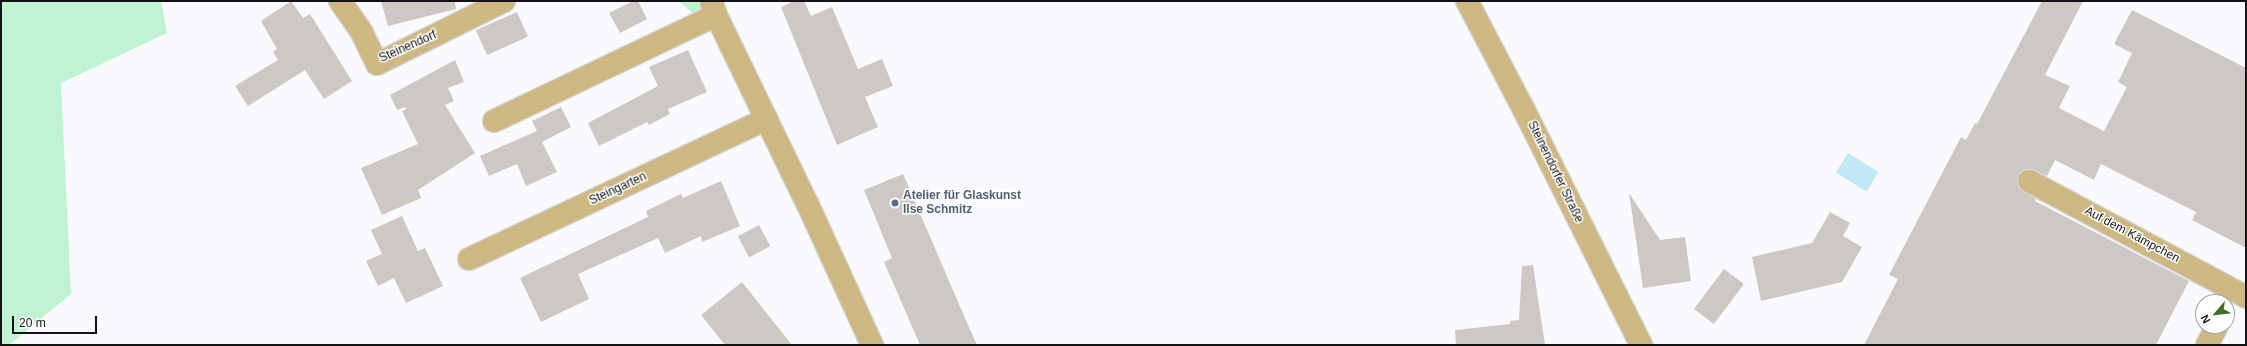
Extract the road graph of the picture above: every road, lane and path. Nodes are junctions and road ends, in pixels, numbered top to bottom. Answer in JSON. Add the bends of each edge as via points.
{"nodes":[{"id":1,"x":340,"y":1,"type":"edge"},
{"id":2,"x":504,"y":1,"type":"edge"},
{"id":3,"x":1467,"y":1,"type":"edge"},
{"id":4,"x":714,"y":8,"type":"edge"},
{"id":5,"x":767,"y":119,"type":"junction"},
{"id":6,"x":494,"y":121,"type":"dead end"},
{"id":7,"x":2029,"y":181,"type":"dead end"},
{"id":8,"x":469,"y":260,"type":"dead end"},
{"id":9,"x":2236,"y":298,"type":"edge"},
{"id":10,"x":2213,"y":334,"type":"edge"},
{"id":11,"x":872,"y":345,"type":"edge"},
{"id":12,"x":1641,"y":345,"type":"edge"},
{"id":13,"x":2207,"y":345,"type":"edge"}],
"edges":[{"from":1,"to":2,"type":"street","name":"Steinendorf","via":[[362,33],[377,64]]},
{"from":3,"to":12,"type":"street","name":"Steinendorfer Straße","via":[[1524,108]]},
{"from":4,"to":5,"type":"street"},
{"from":4,"to":6,"type":"street"},
{"from":5,"to":8,"type":"street","name":"Steingarten"},
{"from":5,"to":11,"type":"street"},
{"from":7,"to":9,"type":"street","name":"Auf dem Kämpchen"},
{"from":10,"to":13,"type":"street"}]}
